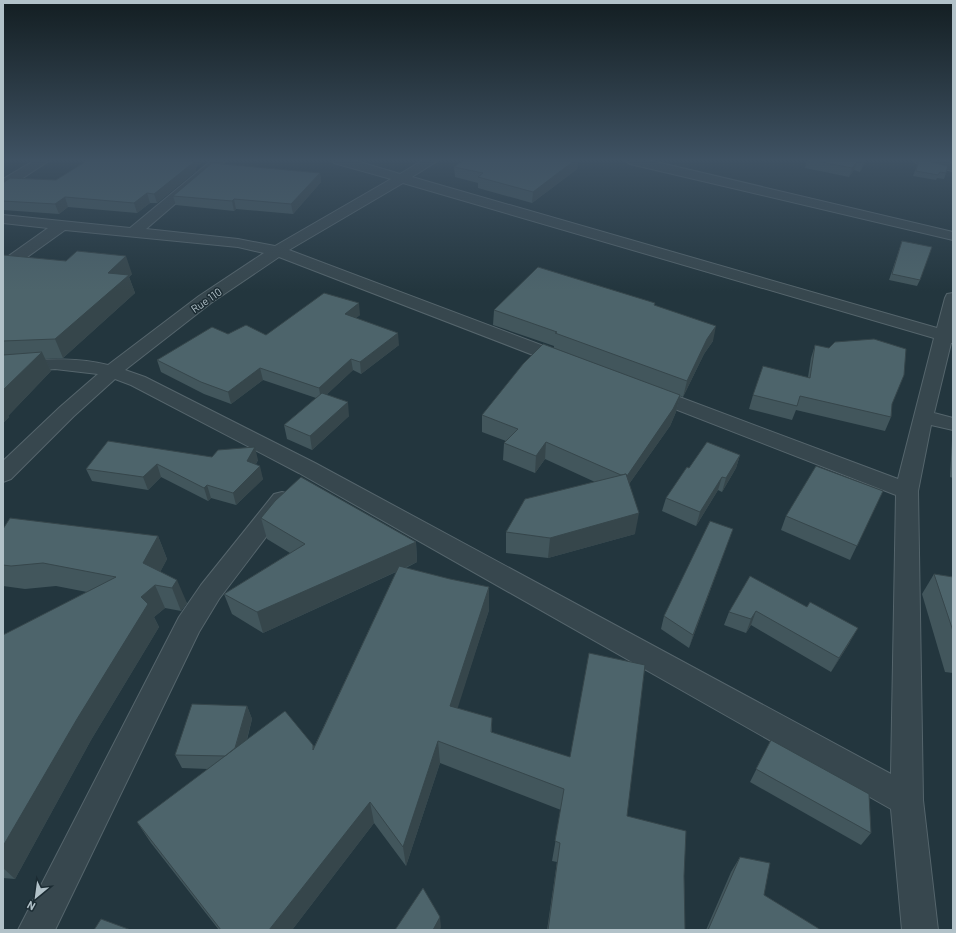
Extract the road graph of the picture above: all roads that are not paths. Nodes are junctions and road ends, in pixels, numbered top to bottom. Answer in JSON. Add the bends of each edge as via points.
{"nodes":[{"id":1,"x":168,"y":204,"type":"edge"},
{"id":2,"x":360,"y":204,"type":"edge"},
{"id":3,"x":487,"y":204,"type":"edge"},
{"id":4,"x":815,"y":204,"type":"edge"},
{"id":5,"x":3,"y":218,"type":"edge"},
{"id":6,"x":62,"y":225,"type":"junction"},
{"id":7,"x":134,"y":232,"type":"junction"},
{"id":8,"x":953,"y":236,"type":"edge"},
{"id":9,"x":278,"y":251,"type":"junction"},
{"id":10,"x":3,"y":267,"type":"edge"},
{"id":11,"x":953,"y":298,"type":"edge"},
{"id":12,"x":948,"y":337,"type":"edge"},
{"id":13,"x":582,"y":367,"type":"edge"},
{"id":14,"x":3,"y":368,"type":"edge"},
{"id":15,"x":111,"y":371,"type":"junction"},
{"id":16,"x":634,"y":387,"type":"edge"},
{"id":17,"x":923,"y":416,"type":"junction"},
{"id":18,"x":953,"y":424,"type":"edge"},
{"id":19,"x":307,"y":468,"type":"junction"},
{"id":20,"x":3,"y":474,"type":"edge"},
{"id":21,"x":907,"y":491,"type":"junction"},
{"id":22,"x":907,"y":800,"type":"junction"},
{"id":23,"x":36,"y":930,"type":"edge"},
{"id":24,"x":920,"y":930,"type":"edge"}],
"edges":[{"from":1,"to":7,"type":"street"},
{"from":2,"to":9,"type":"street","name":"Rue 110"},
{"from":3,"to":12,"type":"street"},
{"from":4,"to":8,"type":"street"},
{"from":5,"to":6,"type":"street"},
{"from":6,"to":7,"type":"street"},
{"from":6,"to":10,"type":"street"},
{"from":7,"to":9,"type":"street","via":[[238,243]]},
{"from":9,"to":13,"type":"street"},
{"from":9,"to":15,"type":"street","name":"Rue 110","via":[[200,304]]},
{"from":11,"to":12,"type":"street"},
{"from":12,"to":17,"type":"street"},
{"from":14,"to":15,"type":"street","via":[[62,364]]},
{"from":15,"to":19,"type":"street","via":[[163,393]]},
{"from":15,"to":20,"type":"street","name":"Rue 110","via":[[59,417]]},
{"from":16,"to":21,"type":"street"},
{"from":17,"to":18,"type":"street"},
{"from":17,"to":21,"type":"street"},
{"from":19,"to":22,"type":"street"},
{"from":19,"to":23,"type":"street","via":[[210,592],[189,625]]},
{"from":21,"to":22,"type":"street"},
{"from":22,"to":24,"type":"street"}]}
